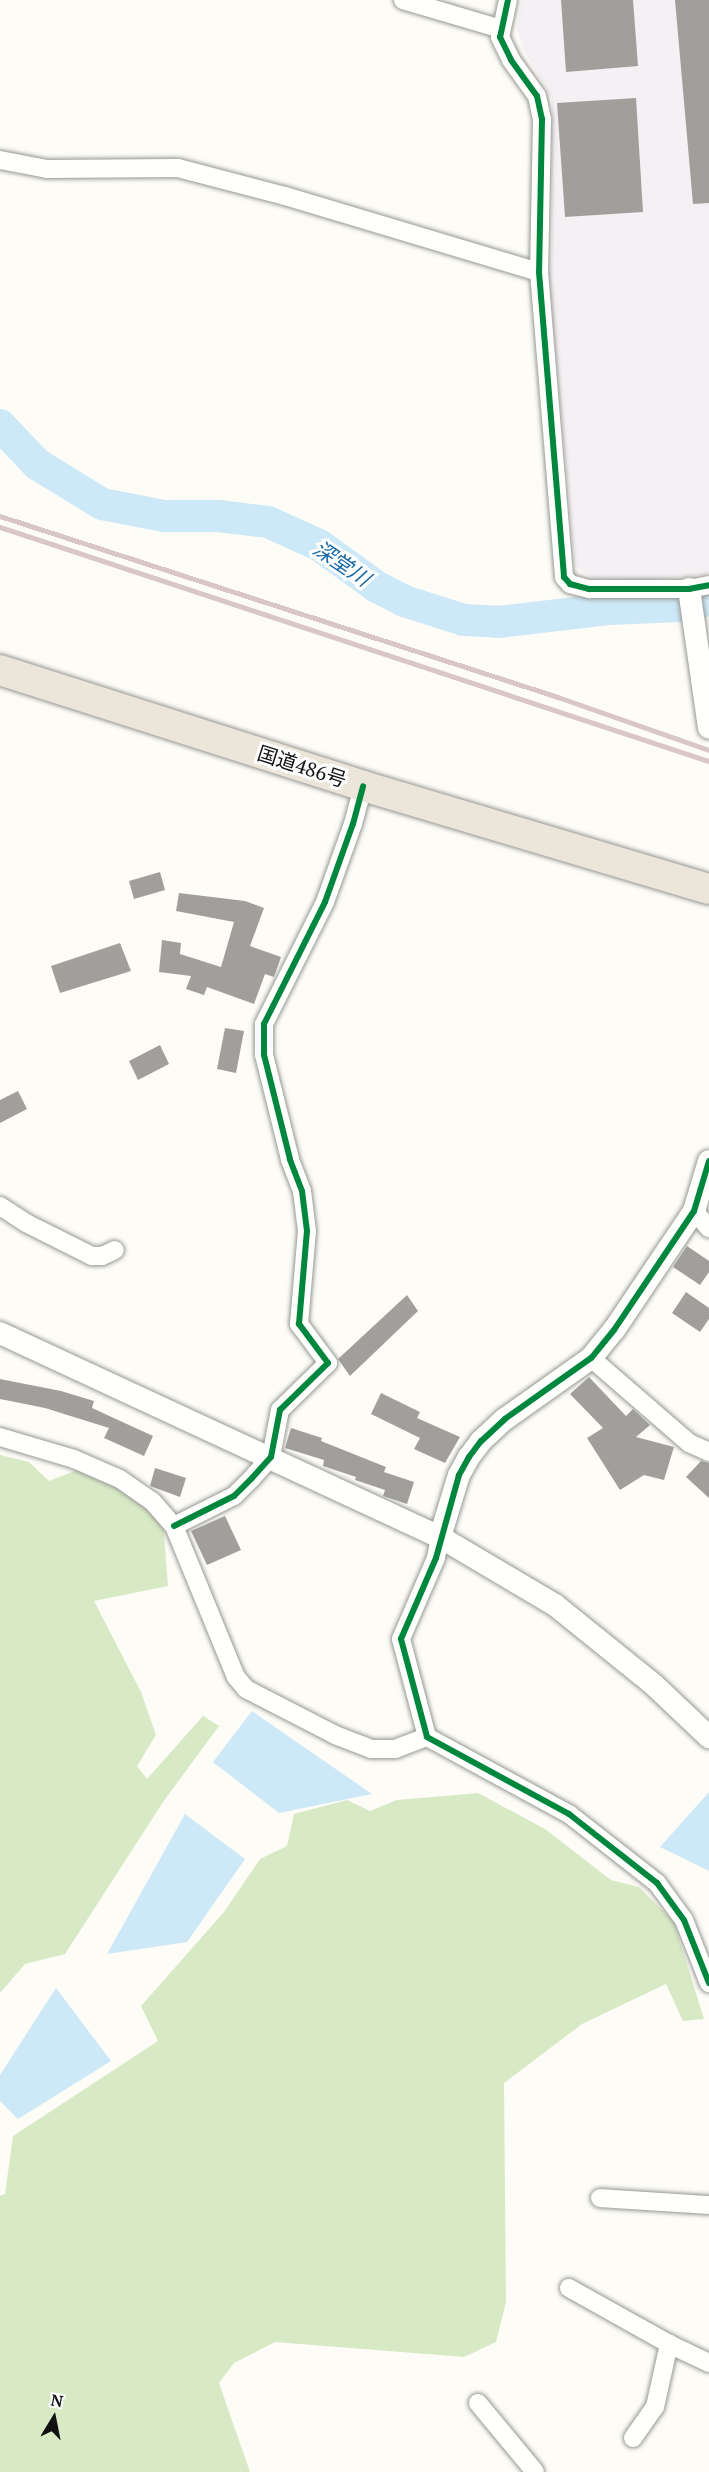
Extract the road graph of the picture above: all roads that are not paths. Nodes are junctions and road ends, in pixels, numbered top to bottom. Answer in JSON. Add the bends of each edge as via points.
{"nodes":[{"id":1,"x":403,"y":0,"type":"edge"},
{"id":2,"x":508,"y":0,"type":"edge"},
{"id":3,"x":501,"y":28,"type":"junction"},
{"id":4,"x":0,"y":160,"type":"edge"},
{"id":5,"x":539,"y":272,"type":"junction"},
{"id":6,"x":695,"y":595,"type":"edge"},
{"id":7,"x":0,"y":670,"type":"edge"},
{"id":8,"x":709,"y":728,"type":"edge"},
{"id":9,"x":363,"y":786,"type":"junction"},
{"id":10,"x":709,"y":889,"type":"edge"},
{"id":11,"x":709,"y":1161,"type":"edge"},
{"id":12,"x":0,"y":1206,"type":"edge"},
{"id":13,"x":694,"y":1210,"type":"junction"},
{"id":14,"x":709,"y":1228,"type":"edge"},
{"id":15,"x":115,"y":1250,"type":"dead end"},
{"id":16,"x":0,"y":1333,"type":"edge"},
{"id":17,"x":591,"y":1358,"type":"junction"},
{"id":18,"x":0,"y":1437,"type":"edge"},
{"id":19,"x":709,"y":1452,"type":"edge"},
{"id":20,"x":271,"y":1456,"type":"junction"},
{"id":21,"x":174,"y":1526,"type":"junction"},
{"id":22,"x":440,"y":1537,"type":"junction"},
{"id":23,"x":426,"y":1737,"type":"junction"},
{"id":24,"x":709,"y":1737,"type":"edge"},
{"id":25,"x":709,"y":1983,"type":"edge"},
{"id":26,"x":600,"y":2199,"type":"dead end"},
{"id":27,"x":709,"y":2205,"type":"edge"},
{"id":28,"x":568,"y":2288,"type":"dead end"},
{"id":29,"x":669,"y":2344,"type":"junction"},
{"id":30,"x":709,"y":2362,"type":"edge"},
{"id":31,"x":478,"y":2403,"type":"dead end"},
{"id":32,"x":633,"y":2438,"type":"dead end"},
{"id":33,"x":535,"y":2472,"type":"edge"}],
"edges":[{"from":1,"to":3,"type":"street"},
{"from":2,"to":3,"type":"street"},
{"from":3,"to":5,"type":"street","via":[[500,37],[511,60],[537,96],[542,119]]},
{"from":4,"to":5,"type":"street","via":[[47,169],[178,168]]},
{"from":5,"to":6,"type":"street","via":[[564,577],[570,584],[589,589]]},
{"from":6,"to":8,"type":"street"},
{"from":7,"to":9,"type":"highway","name":"国道486号"},
{"from":9,"to":10,"type":"highway","name":"国道486号"},
{"from":9,"to":20,"type":"street","via":[[325,902],[264,1024],[264,1055],[302,1191],[307,1231],[299,1324],[328,1363],[280,1410]]},
{"from":11,"to":13,"type":"street"},
{"from":12,"to":15,"type":"street","via":[[92,1256]]},
{"from":13,"to":14,"type":"street"},
{"from":13,"to":17,"type":"street"},
{"from":16,"to":20,"type":"street"},
{"from":17,"to":19,"type":"street","via":[[689,1443]]},
{"from":17,"to":22,"type":"street","via":[[505,1419],[481,1441],[459,1475]]},
{"from":18,"to":21,"type":"street","via":[[74,1459],[120,1479],[152,1501]]},
{"from":20,"to":21,"type":"street","via":[[234,1496]]},
{"from":20,"to":22,"type":"street"},
{"from":21,"to":23,"type":"street","via":[[236,1677],[246,1689],[371,1749],[395,1749]]},
{"from":22,"to":23,"type":"street","via":[[436,1558],[401,1639]]},
{"from":22,"to":24,"type":"street","via":[[555,1605],[654,1685]]},
{"from":23,"to":25,"type":"street","via":[[569,1814],[657,1883],[684,1920]]},
{"from":26,"to":27,"type":"street"},
{"from":28,"to":29,"type":"street"},
{"from":29,"to":30,"type":"street"},
{"from":29,"to":32,"type":"street","via":[[655,2407]]},
{"from":31,"to":33,"type":"street"}]}
